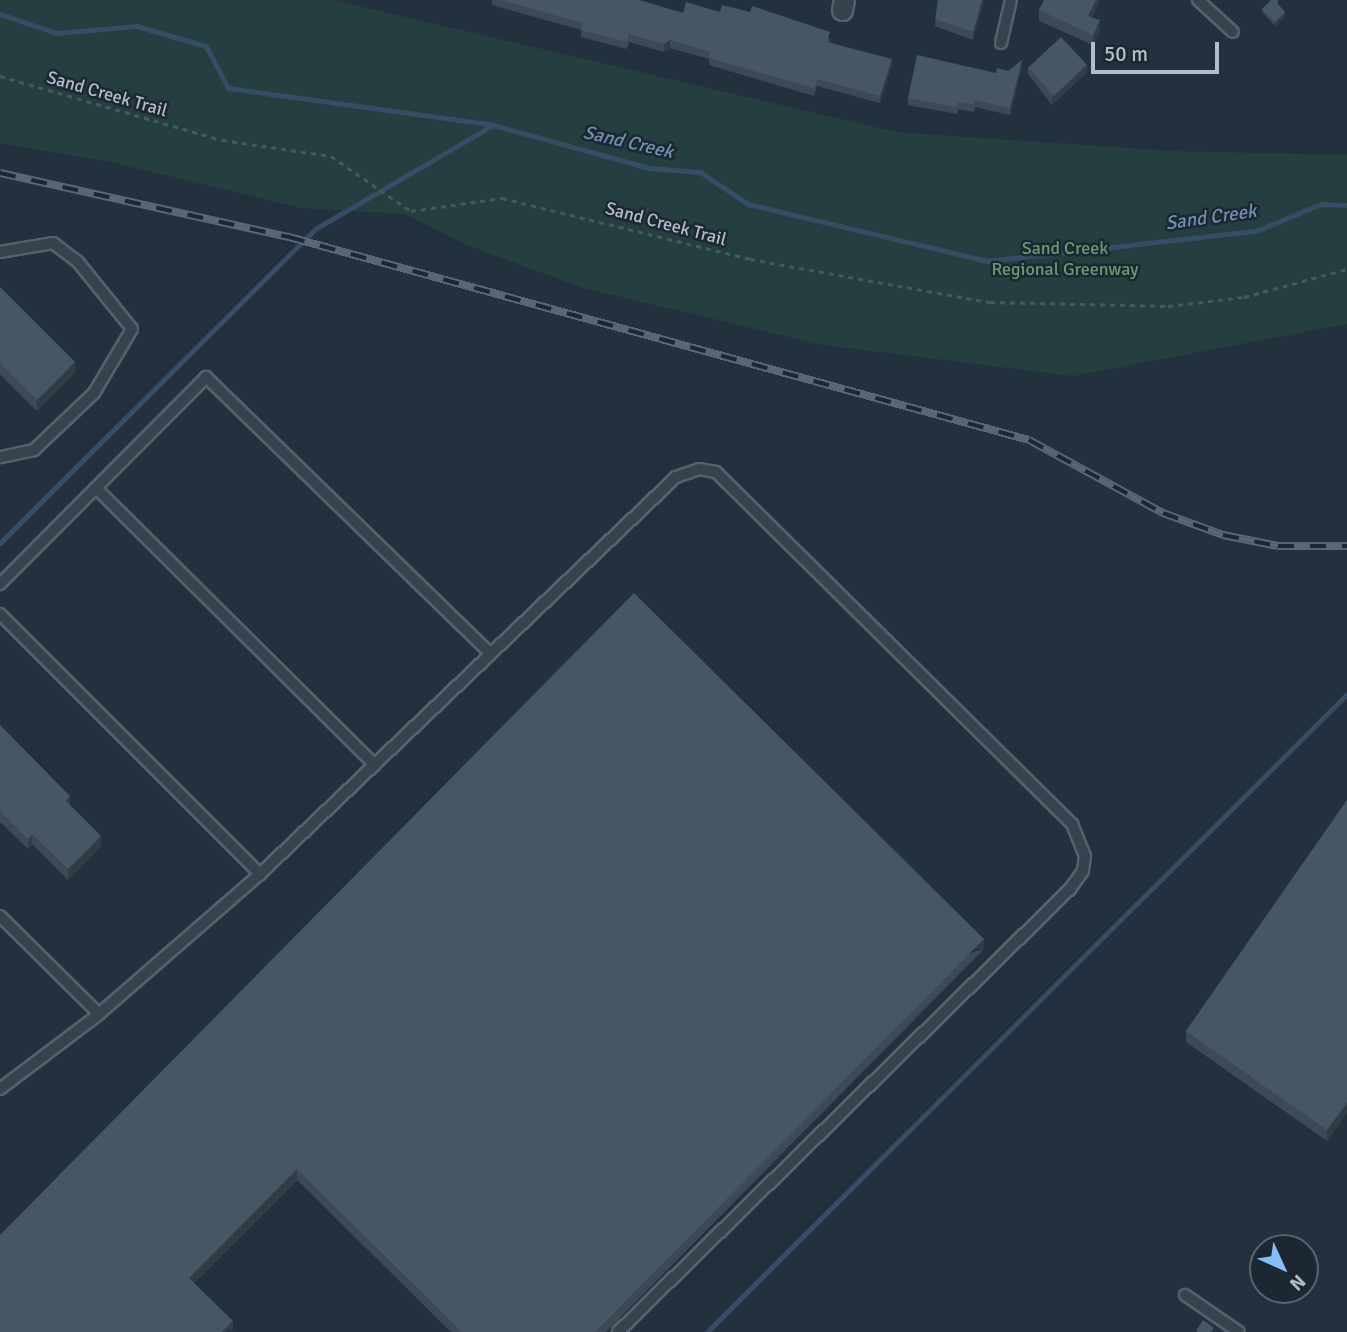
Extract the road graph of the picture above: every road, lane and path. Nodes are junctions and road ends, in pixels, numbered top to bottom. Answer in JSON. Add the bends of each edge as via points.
{"nodes":[{"id":1,"x":1010,"y":0,"type":"edge"},
{"id":2,"x":1198,"y":0,"type":"edge"},
{"id":3,"x":1233,"y":32,"type":"dead end"},
{"id":4,"x":1001,"y":43,"type":"dead end"},
{"id":5,"x":0,"y":76,"type":"edge"},
{"id":6,"x":0,"y":252,"type":"edge"},
{"id":7,"x":1347,"y":269,"type":"edge"},
{"id":8,"x":0,"y":457,"type":"edge"},
{"id":9,"x":96,"y":488,"type":"junction"},
{"id":10,"x":0,"y":584,"type":"edge"},
{"id":11,"x":0,"y":614,"type":"edge"},
{"id":12,"x":491,"y":654,"type":"junction"},
{"id":13,"x":375,"y":765,"type":"junction"},
{"id":14,"x":260,"y":874,"type":"junction"},
{"id":15,"x":0,"y":916,"type":"edge"},
{"id":16,"x":99,"y":1014,"type":"junction"},
{"id":17,"x":0,"y":1089,"type":"edge"},
{"id":18,"x":1185,"y":1295,"type":"dead end"},
{"id":19,"x":618,"y":1332,"type":"edge"},
{"id":20,"x":1239,"y":1332,"type":"edge"}],
"edges":[{"from":1,"to":4,"type":"lane"},
{"from":2,"to":3,"type":"lane"},
{"from":5,"to":7,"type":"path","name":"Sand Creek Trail","via":[[222,140],[331,156],[391,201],[418,211],[502,198],[750,259],[990,302],[1168,306],[1244,297]]},
{"from":6,"to":8,"type":"lane","via":[[53,243],[78,262],[132,329],[94,393],[34,450]]},
{"from":9,"to":10,"type":"lane"},
{"from":9,"to":12,"type":"lane","via":[[206,377]]},
{"from":9,"to":13,"type":"lane"},
{"from":11,"to":14,"type":"lane"},
{"from":12,"to":13,"type":"lane"},
{"from":12,"to":19,"type":"lane","via":[[676,477],[699,469],[716,472],[1072,824],[1086,856],[1083,871],[1070,889]]},
{"from":13,"to":14,"type":"lane"},
{"from":14,"to":16,"type":"lane"},
{"from":15,"to":16,"type":"lane"},
{"from":16,"to":17,"type":"lane"},
{"from":18,"to":20,"type":"lane"}]}
